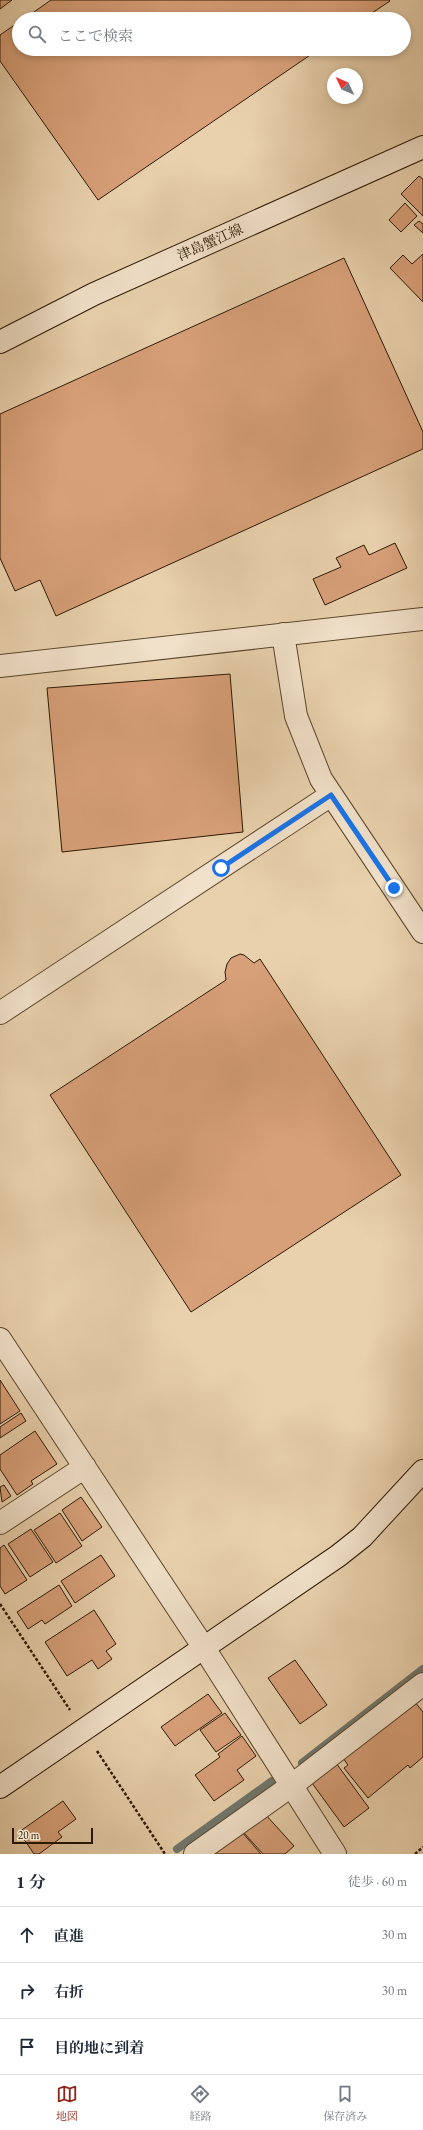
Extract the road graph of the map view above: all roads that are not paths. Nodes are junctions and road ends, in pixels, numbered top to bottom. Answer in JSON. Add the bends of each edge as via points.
{"nodes":[{"id":1,"x":423,"y":147,"type":"edge"},
{"id":2,"x":1,"y":340,"type":"edge"},
{"id":3,"x":423,"y":619,"type":"edge"},
{"id":4,"x":283,"y":634,"type":"junction"},
{"id":5,"x":0,"y":666,"type":"edge"},
{"id":6,"x":331,"y":795,"type":"junction"},
{"id":7,"x":423,"y":932,"type":"edge"},
{"id":8,"x":0,"y":1013,"type":"edge"},
{"id":9,"x":1,"y":1345,"type":"edge"},
{"id":10,"x":86,"y":1467,"type":"junction"},
{"id":11,"x":423,"y":1471,"type":"edge"},
{"id":12,"x":0,"y":1524,"type":"edge"},
{"id":13,"x":204,"y":1648,"type":"junction"},
{"id":14,"x":420,"y":1693,"type":"edge"},
{"id":15,"x":291,"y":1786,"type":"junction"},
{"id":16,"x":0,"y":1787,"type":"edge"},
{"id":17,"x":194,"y":1854,"type":"edge"},
{"id":18,"x":335,"y":1854,"type":"edge"}],
"edges":[{"from":1,"to":2,"type":"street","name":"津島蟹江線","via":[[94,294]]},
{"from":3,"to":4,"type":"street"},
{"from":4,"to":5,"type":"street"},
{"from":4,"to":6,"type":"street","via":[[296,716],[321,779]]},
{"from":6,"to":7,"type":"street"},
{"from":6,"to":8,"type":"street"},
{"from":9,"to":10,"type":"street"},
{"from":10,"to":12,"type":"street"},
{"from":10,"to":13,"type":"street"},
{"from":11,"to":13,"type":"street","via":[[362,1537]]},
{"from":13,"to":15,"type":"street"},
{"from":13,"to":16,"type":"street"},
{"from":14,"to":15,"type":"street"},
{"from":15,"to":17,"type":"street"},
{"from":15,"to":18,"type":"street"}]}
